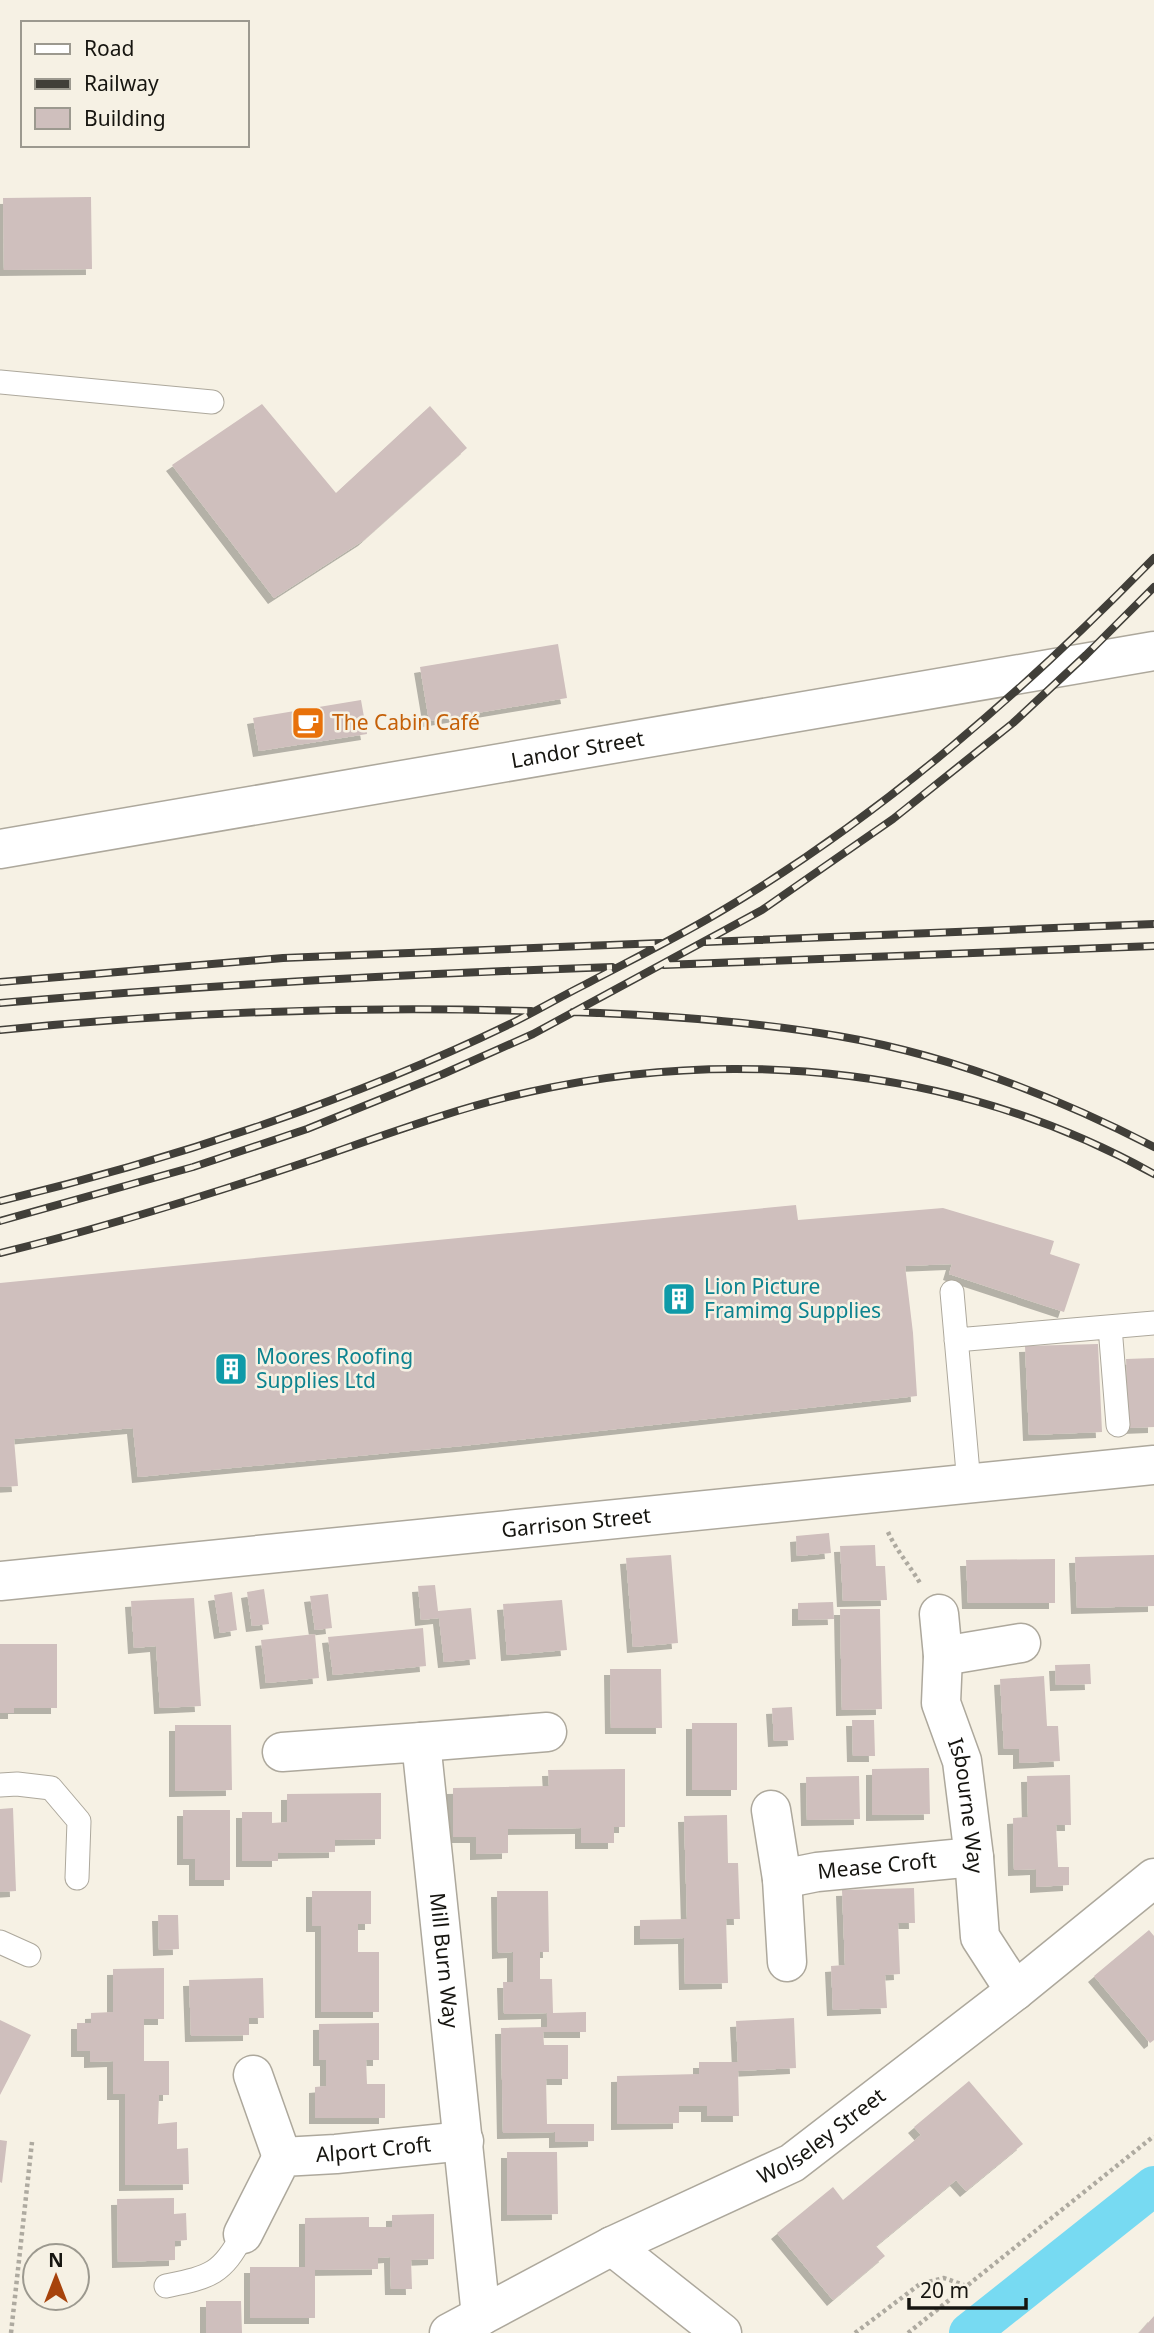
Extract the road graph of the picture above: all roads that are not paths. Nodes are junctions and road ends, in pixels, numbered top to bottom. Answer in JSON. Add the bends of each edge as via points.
{"nodes":[{"id":1,"x":0,"y":382,"type":"edge"},
{"id":2,"x":212,"y":402,"type":"dead end"},
{"id":3,"x":1154,"y":651,"type":"edge"},
{"id":4,"x":0,"y":849,"type":"edge"},
{"id":5,"x":952,"y":1292,"type":"dead end"},
{"id":6,"x":1154,"y":1323,"type":"edge"},
{"id":7,"x":1110,"y":1327,"type":"junction"},
{"id":8,"x":956,"y":1340,"type":"junction"},
{"id":9,"x":1118,"y":1425,"type":"dead end"},
{"id":10,"x":1154,"y":1465,"type":"edge"},
{"id":11,"x":969,"y":1484,"type":"junction"},
{"id":12,"x":0,"y":1581,"type":"edge"},
{"id":13,"x":939,"y":1614,"type":"road end"},
{"id":14,"x":1021,"y":1643,"type":"dead end"},
{"id":15,"x":943,"y":1656,"type":"junction"},
{"id":16,"x":547,"y":1732,"type":"dead end"},
{"id":17,"x":421,"y":1742,"type":"junction"},
{"id":18,"x":282,"y":1752,"type":"dead end"},
{"id":19,"x":0,"y":1785,"type":"edge"},
{"id":20,"x":771,"y":1810,"type":"dead end"},
{"id":21,"x":974,"y":1857,"type":"junction"},
{"id":22,"x":77,"y":1878,"type":"dead end"},
{"id":23,"x":1154,"y":1878,"type":"edge"},
{"id":24,"x":782,"y":1879,"type":"junction"},
{"id":25,"x":0,"y":1942,"type":"edge"},
{"id":26,"x":29,"y":1955,"type":"dead end"},
{"id":27,"x":787,"y":1962,"type":"dead end"},
{"id":28,"x":1015,"y":1992,"type":"junction"},
{"id":29,"x":253,"y":2076,"type":"dead end"},
{"id":30,"x":464,"y":2141,"type":"junction"},
{"id":31,"x":282,"y":2157,"type":"junction"},
{"id":32,"x":243,"y":2234,"type":"joint"},
{"id":33,"x":612,"y":2246,"type":"junction"},
{"id":34,"x":166,"y":2286,"type":"dead end"},
{"id":35,"x":465,"y":2324,"type":"edge"},
{"id":36,"x":722,"y":2333,"type":"edge"}],
"edges":[{"from":1,"to":2,"type":"lane"},
{"from":3,"to":4,"type":"street","name":"Landor Street"},
{"from":5,"to":8,"type":"lane"},
{"from":6,"to":7,"type":"lane"},
{"from":7,"to":8,"type":"lane"},
{"from":7,"to":9,"type":"lane"},
{"from":8,"to":11,"type":"lane"},
{"from":10,"to":11,"type":"street","name":"Garrison Street"},
{"from":11,"to":12,"type":"street","name":"Garrison Street"},
{"from":13,"to":15,"type":"street","name":"Isbourne Way"},
{"from":14,"to":15,"type":"street"},
{"from":15,"to":21,"type":"street","name":"Isbourne Way","via":[[942,1703],[962,1761]]},
{"from":16,"to":17,"type":"street"},
{"from":17,"to":18,"type":"street"},
{"from":17,"to":30,"type":"street","name":"Mill Burn Way"},
{"from":19,"to":22,"type":"lane","via":[[51,1788],[79,1821]]},
{"from":20,"to":24,"type":"street"},
{"from":21,"to":24,"type":"street","name":"Mease Croft"},
{"from":21,"to":28,"type":"street","name":"Isbourne Way","via":[[980,1937]]},
{"from":23,"to":28,"type":"street","name":"Wolseley Street"},
{"from":24,"to":27,"type":"street"},
{"from":25,"to":26,"type":"lane"},
{"from":28,"to":33,"type":"street","name":"Wolseley Street","via":[[792,2163]]},
{"from":29,"to":31,"type":"street"},
{"from":30,"to":31,"type":"street","name":"Alport Croft"},
{"from":30,"to":35,"type":"street","name":"Mill Burn Way"},
{"from":31,"to":32,"type":"street"},
{"from":32,"to":34,"type":"lane","via":[[216,2271]]},
{"from":33,"to":35,"type":"street","name":"Wolseley Street"},
{"from":33,"to":36,"type":"street"}]}
